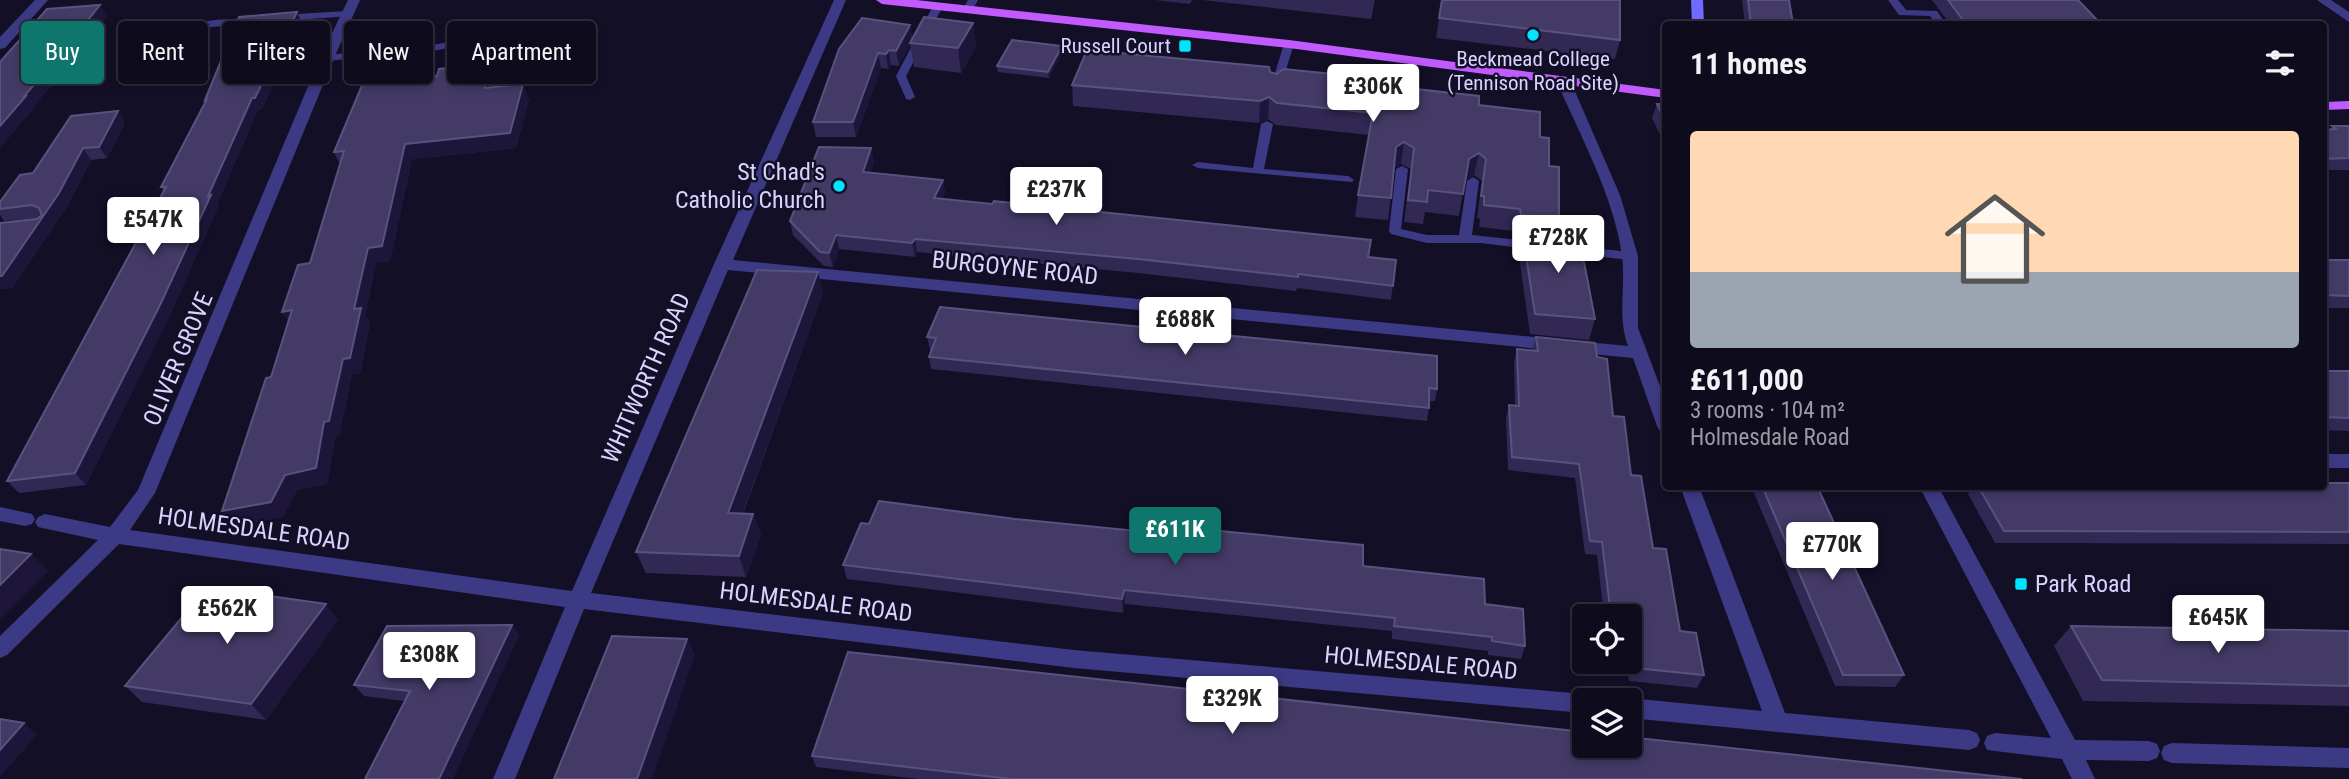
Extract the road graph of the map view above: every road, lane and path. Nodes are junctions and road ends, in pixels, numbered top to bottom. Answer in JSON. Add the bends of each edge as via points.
{"nodes":[{"id":1,"x":42,"y":0,"type":"edge"},
{"id":2,"x":840,"y":0,"type":"edge"},
{"id":3,"x":882,"y":0,"type":"edge"},
{"id":4,"x":1696,"y":0,"type":"edge"},
{"id":5,"x":1893,"y":0,"type":"edge"},
{"id":6,"x":2323,"y":0,"type":"edge"},
{"id":7,"x":922,"y":2,"type":"edge"},
{"id":8,"x":971,"y":5,"type":"edge"},
{"id":9,"x":938,"y":6,"type":"junction"},
{"id":10,"x":350,"y":7,"type":"edge"},
{"id":11,"x":2349,"y":18,"type":"edge"},
{"id":12,"x":1698,"y":21,"type":"edge"},
{"id":13,"x":1939,"y":21,"type":"edge"},
{"id":14,"x":208,"y":25,"type":"edge"},
{"id":15,"x":1289,"y":44,"type":"junction"},
{"id":16,"x":0,"y":45,"type":"edge"},
{"id":17,"x":447,"y":45,"type":"edge"},
{"id":18,"x":330,"y":51,"type":"edge"},
{"id":19,"x":330,"y":58,"type":"edge"},
{"id":20,"x":1563,"y":80,"type":"junction"},
{"id":21,"x":316,"y":84,"type":"edge"},
{"id":22,"x":1275,"y":90,"type":"edge"},
{"id":23,"x":1662,"y":93,"type":"edge"},
{"id":24,"x":910,"y":97,"type":"dead end"},
{"id":25,"x":2349,"y":105,"type":"edge"},
{"id":26,"x":2327,"y":106,"type":"edge"},
{"id":27,"x":1266,"y":124,"type":"edge"},
{"id":28,"x":1198,"y":164,"type":"dead end"},
{"id":29,"x":1402,"y":169,"type":"edge"},
{"id":30,"x":1258,"y":172,"type":"junction"},
{"id":31,"x":1348,"y":180,"type":"dead end"},
{"id":32,"x":1473,"y":181,"type":"edge"},
{"id":33,"x":1465,"y":239,"type":"junction"},
{"id":34,"x":1630,"y":256,"type":"junction"},
{"id":35,"x":722,"y":264,"type":"junction"},
{"id":36,"x":1638,"y":353,"type":"junction"},
{"id":37,"x":1662,"y":416,"type":"edge"},
{"id":38,"x":2327,"y":461,"type":"edge"},
{"id":39,"x":2349,"y":461,"type":"edge"},
{"id":40,"x":1690,"y":490,"type":"edge"},
{"id":41,"x":1930,"y":490,"type":"edge"},
{"id":42,"x":0,"y":514,"type":"edge"},
{"id":43,"x":115,"y":536,"type":"junction"},
{"id":44,"x":578,"y":600,"type":"junction"},
{"id":45,"x":0,"y":649,"type":"edge"},
{"id":46,"x":1572,"y":703,"type":"edge"},
{"id":47,"x":1642,"y":709,"type":"edge"},
{"id":48,"x":1777,"y":722,"type":"junction"},
{"id":49,"x":1969,"y":740,"type":"dead end"},
{"id":50,"x":1995,"y":743,"type":"dead end"},
{"id":51,"x":2068,"y":750,"type":"junction"},
{"id":52,"x":2149,"y":751,"type":"dead end"},
{"id":53,"x":2172,"y":752,"type":"dead end"},
{"id":54,"x":2349,"y":758,"type":"edge"},
{"id":55,"x":504,"y":779,"type":"edge"},
{"id":56,"x":2084,"y":779,"type":"edge"}],
"edges":[{"from":1,"to":16,"type":"street"},
{"from":2,"to":35,"type":"street","name":"WHITWORTH ROAD"},
{"from":3,"to":7,"type":"main road"},
{"from":4,"to":12,"type":"street"},
{"from":5,"to":13,"type":"lane","via":[[1903,13],[1933,13]]},
{"from":6,"to":11,"type":"street"},
{"from":7,"to":9,"type":"main road"},
{"from":8,"to":9,"type":"main road"},
{"from":8,"to":15,"type":"main road"},
{"from":9,"to":24,"type":"lane","via":[[901,76]]},
{"from":10,"to":14,"type":"lane"},
{"from":10,"to":18,"type":"street","name":"OLIVER GROVE"},
{"from":15,"to":20,"type":"main road"},
{"from":15,"to":22,"type":"lane"},
{"from":17,"to":19,"type":"lane"},
{"from":20,"to":23,"type":"main road"},
{"from":20,"to":34,"type":"street","via":[[1613,195]]},
{"from":21,"to":43,"type":"street","name":"OLIVER GROVE","via":[[146,493]]},
{"from":25,"to":26,"type":"main road"},
{"from":27,"to":30,"type":"lane"},
{"from":28,"to":30,"type":"lane"},
{"from":29,"to":33,"type":"lane","via":[[1395,231],[1427,239]]},
{"from":30,"to":31,"type":"lane"},
{"from":32,"to":33,"type":"lane"},
{"from":33,"to":34,"type":"lane"},
{"from":34,"to":36,"type":"street","via":[[1628,316]]},
{"from":35,"to":36,"type":"street","name":"BURGOYNE ROAD"},
{"from":35,"to":44,"type":"street","name":"WHITWORTH ROAD"},
{"from":36,"to":37,"type":"street"},
{"from":38,"to":39,"type":"street"},
{"from":40,"to":48,"type":"street"},
{"from":41,"to":51,"type":"street"},
{"from":42,"to":43,"type":"street","name":"HOLMESDALE ROAD"},
{"from":43,"to":44,"type":"street","name":"HOLMESDALE ROAD"},
{"from":43,"to":45,"type":"street","name":"OLIVER GROVE"},
{"from":44,"to":46,"type":"street","name":"HOLMESDALE ROAD","via":[[1074,659]]},
{"from":44,"to":55,"type":"street","name":"WHITWORTH ROAD"},
{"from":47,"to":48,"type":"street"},
{"from":48,"to":49,"type":"street"},
{"from":50,"to":51,"type":"street"},
{"from":51,"to":52,"type":"street"},
{"from":51,"to":56,"type":"street"},
{"from":53,"to":54,"type":"street"}]}
